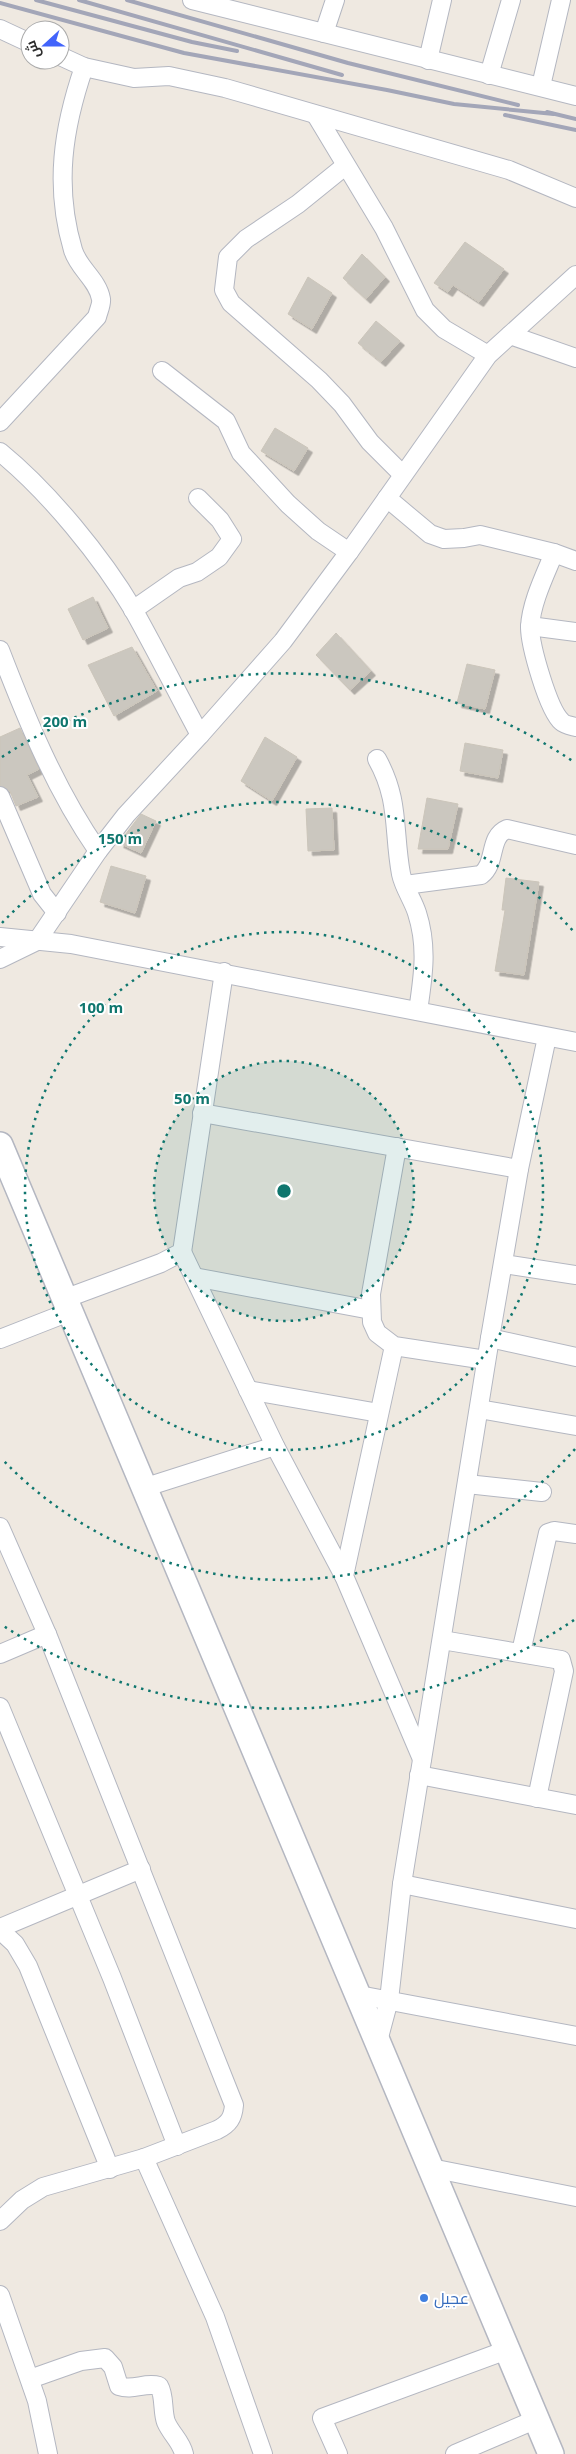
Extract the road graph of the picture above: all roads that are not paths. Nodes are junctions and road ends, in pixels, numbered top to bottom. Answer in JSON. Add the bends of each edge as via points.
{"nodes":[{"id":1,"x":192,"y":0,"type":"edge"},
{"id":2,"x":335,"y":0,"type":"edge"},
{"id":3,"x":442,"y":0,"type":"edge"},
{"id":4,"x":512,"y":0,"type":"edge"},
{"id":5,"x":561,"y":0,"type":"edge"},
{"id":6,"x":223,"y":4,"type":"edge"},
{"id":7,"x":0,"y":29,"type":"edge"},
{"id":8,"x":324,"y":33,"type":"junction"},
{"id":9,"x":20,"y":38,"type":"edge"},
{"id":10,"x":428,"y":60,"type":"junction"},
{"id":11,"x":70,"y":61,"type":"edge"},
{"id":12,"x":84,"y":67,"type":"junction"},
{"id":13,"x":489,"y":75,"type":"junction"},
{"id":14,"x":541,"y":86,"type":"junction"},
{"id":15,"x":576,"y":96,"type":"edge"},
{"id":16,"x":316,"y":115,"type":"junction"},
{"id":17,"x":345,"y":166,"type":"junction"},
{"id":18,"x":576,"y":198,"type":"edge"},
{"id":19,"x":576,"y":275,"type":"edge"},
{"id":20,"x":510,"y":335,"type":"junction"},
{"id":21,"x":488,"y":355,"type":"junction"},
{"id":22,"x":576,"y":358,"type":"edge"},
{"id":23,"x":162,"y":371,"type":"dead end"},
{"id":24,"x":0,"y":422,"type":"edge"},
{"id":25,"x":0,"y":452,"type":"edge"},
{"id":26,"x":404,"y":475,"type":"junction"},
{"id":27,"x":198,"y":498,"type":"dead end"},
{"id":28,"x":387,"y":498,"type":"junction"},
{"id":29,"x":349,"y":552,"type":"junction"},
{"id":30,"x":554,"y":553,"type":"junction"},
{"id":31,"x":576,"y":561,"type":"edge"},
{"id":32,"x":133,"y":610,"type":"junction"},
{"id":33,"x":530,"y":626,"type":"junction"},
{"id":34,"x":576,"y":632,"type":"edge"},
{"id":35,"x":0,"y":650,"type":"edge"},
{"id":36,"x":576,"y":727,"type":"edge"},
{"id":37,"x":200,"y":736,"type":"junction"},
{"id":38,"x":377,"y":759,"type":"dead end"},
{"id":39,"x":0,"y":796,"type":"edge"},
{"id":40,"x":576,"y":845,"type":"edge"},
{"id":41,"x":98,"y":851,"type":"junction"},
{"id":42,"x":405,"y":885,"type":"junction"},
{"id":43,"x":57,"y":913,"type":"junction"},
{"id":44,"x":0,"y":937,"type":"edge"},
{"id":45,"x":38,"y":941,"type":"junction"},
{"id":46,"x":0,"y":959,"type":"edge"},
{"id":47,"x":224,"y":972,"type":"junction"},
{"id":48,"x":418,"y":1011,"type":"junction"},
{"id":49,"x":547,"y":1037,"type":"junction"},
{"id":50,"x":576,"y":1042,"type":"edge"},
{"id":51,"x":202,"y":1113,"type":"junction"},
{"id":52,"x":0,"y":1145,"type":"edge"},
{"id":53,"x":397,"y":1148,"type":"junction"},
{"id":54,"x":519,"y":1169,"type":"junction"},
{"id":55,"x":182,"y":1252,"type":"junction"},
{"id":56,"x":504,"y":1264,"type":"junction"},
{"id":57,"x":576,"y":1276,"type":"edge"},
{"id":58,"x":194,"y":1277,"type":"junction"},
{"id":59,"x":66,"y":1305,"type":"junction"},
{"id":60,"x":371,"y":1310,"type":"junction"},
{"id":61,"x":490,"y":1338,"type":"junction"},
{"id":62,"x":0,"y":1339,"type":"edge"},
{"id":63,"x":394,"y":1346,"type":"junction"},
{"id":64,"x":576,"y":1358,"type":"edge"},
{"id":65,"x":486,"y":1360,"type":"junction"},
{"id":66,"x":248,"y":1390,"type":"junction"},
{"id":67,"x":479,"y":1409,"type":"junction"},
{"id":68,"x":380,"y":1413,"type":"junction"},
{"id":69,"x":576,"y":1426,"type":"edge"},
{"id":70,"x":275,"y":1446,"type":"junction"},
{"id":71,"x":467,"y":1484,"type":"junction"},
{"id":72,"x":143,"y":1488,"type":"junction"},
{"id":73,"x":542,"y":1492,"type":"dead end"},
{"id":74,"x":0,"y":1527,"type":"edge"},
{"id":75,"x":576,"y":1534,"type":"edge"},
{"id":76,"x":344,"y":1576,"type":"junction"},
{"id":77,"x":47,"y":1634,"type":"junction"},
{"id":78,"x":442,"y":1640,"type":"junction"},
{"id":79,"x":522,"y":1652,"type":"junction"},
{"id":80,"x":0,"y":1654,"type":"edge"},
{"id":81,"x":0,"y":1707,"type":"edge"},
{"id":82,"x":420,"y":1767,"type":"junction"},
{"id":83,"x":537,"y":1798,"type":"junction"},
{"id":84,"x":576,"y":1805,"type":"edge"},
{"id":85,"x":140,"y":1869,"type":"junction"},
{"id":86,"x":402,"y":1884,"type":"junction"},
{"id":87,"x":78,"y":1895,"type":"junction"},
{"id":88,"x":576,"y":1919,"type":"edge"},
{"id":89,"x":0,"y":1929,"type":"edge"},
{"id":90,"x":359,"y":1995,"type":"junction"},
{"id":91,"x":389,"y":2000,"type":"junction"},
{"id":92,"x":576,"y":2036,"type":"edge"},
{"id":93,"x":378,"y":2041,"type":"junction"},
{"id":94,"x":177,"y":2146,"type":"junction"},
{"id":95,"x":144,"y":2158,"type":"junction"},
{"id":96,"x":431,"y":2168,"type":"junction"},
{"id":97,"x":110,"y":2169,"type":"junction"},
{"id":98,"x":576,"y":2196,"type":"edge"},
{"id":99,"x":0,"y":2221,"type":"edge"},
{"id":100,"x":0,"y":2295,"type":"edge"},
{"id":101,"x":507,"y":2350,"type":"junction"},
{"id":102,"x":30,"y":2379,"type":"junction"},
{"id":103,"x":537,"y":2419,"type":"junction"},
{"id":104,"x":48,"y":2454,"type":"edge"},
{"id":105,"x":184,"y":2454,"type":"edge"},
{"id":106,"x":262,"y":2454,"type":"edge"},
{"id":107,"x":338,"y":2454,"type":"edge"},
{"id":108,"x":455,"y":2454,"type":"edge"},
{"id":109,"x":551,"y":2454,"type":"edge"}],
"edges":[{"from":1,"to":6,"type":"street"},
{"from":2,"to":8,"type":"street"},
{"from":3,"to":10,"type":"street"},
{"from":4,"to":13,"type":"street"},
{"from":5,"to":14,"type":"street"},
{"from":6,"to":8,"type":"street"},
{"from":7,"to":9,"type":"street"},
{"from":8,"to":10,"type":"street"},
{"from":10,"to":13,"type":"street"},
{"from":11,"to":12,"type":"street"},
{"from":12,"to":16,"type":"street","via":[[134,78],[169,76]]},
{"from":12,"to":24,"type":"street","via":[[70,109],[63,155],[62,200],[75,256],[101,300],[97,317]]},
{"from":13,"to":14,"type":"street"},
{"from":14,"to":15,"type":"street"},
{"from":16,"to":17,"type":"street"},
{"from":16,"to":18,"type":"street","via":[[509,170]]},
{"from":17,"to":21,"type":"street","via":[[384,228],[424,310],[444,329]]},
{"from":17,"to":26,"type":"street","via":[[291,210],[246,239],[228,257],[224,290],[231,303],[319,380],[342,404],[370,442]]},
{"from":19,"to":20,"type":"street"},
{"from":20,"to":21,"type":"street"},
{"from":20,"to":22,"type":"street"},
{"from":21,"to":26,"type":"street"},
{"from":23,"to":29,"type":"street","via":[[226,421],[241,453],[288,504],[318,531]]},
{"from":25,"to":32,"type":"street","via":[[63,516]]},
{"from":26,"to":28,"type":"street"},
{"from":27,"to":32,"type":"street","via":[[220,520],[232,539],[219,557],[197,572],[179,578]]},
{"from":28,"to":29,"type":"street"},
{"from":28,"to":30,"type":"street","via":[[430,534],[444,539],[480,535]]},
{"from":29,"to":37,"type":"street","via":[[283,641]]},
{"from":30,"to":31,"type":"street"},
{"from":30,"to":33,"type":"street"},
{"from":32,"to":37,"type":"street"},
{"from":33,"to":34,"type":"street"},
{"from":33,"to":36,"type":"street","via":[[536,658],[555,713],[562,722]]},
{"from":35,"to":41,"type":"street","via":[[42,753],[66,802]]},
{"from":37,"to":41,"type":"street","via":[[126,815]]},
{"from":38,"to":42,"type":"street","via":[[393,797]]},
{"from":39,"to":43,"type":"street","via":[[42,894]]},
{"from":40,"to":42,"type":"street","via":[[507,829],[497,837],[488,870],[482,875]]},
{"from":41,"to":43,"type":"street"},
{"from":42,"to":48,"type":"street","via":[[425,944]]},
{"from":43,"to":45,"type":"street"},
{"from":44,"to":45,"type":"street"},
{"from":45,"to":46,"type":"street"},
{"from":45,"to":47,"type":"street"},
{"from":47,"to":48,"type":"street"},
{"from":47,"to":51,"type":"street"},
{"from":48,"to":49,"type":"street"},
{"from":49,"to":50,"type":"street"},
{"from":49,"to":54,"type":"street"},
{"from":51,"to":53,"type":"street"},
{"from":51,"to":55,"type":"street"},
{"from":52,"to":59,"type":"main road"},
{"from":53,"to":54,"type":"street"},
{"from":53,"to":60,"type":"street","via":[[371,1294]]},
{"from":54,"to":56,"type":"street"},
{"from":55,"to":58,"type":"street"},
{"from":55,"to":59,"type":"street"},
{"from":56,"to":57,"type":"street"},
{"from":56,"to":61,"type":"street"},
{"from":58,"to":60,"type":"street"},
{"from":58,"to":66,"type":"street"},
{"from":59,"to":62,"type":"street"},
{"from":59,"to":72,"type":"main road"},
{"from":60,"to":63,"type":"street","via":[[377,1333]]},
{"from":61,"to":64,"type":"street"},
{"from":61,"to":65,"type":"street"},
{"from":63,"to":65,"type":"street"},
{"from":63,"to":68,"type":"street"},
{"from":65,"to":67,"type":"street"},
{"from":66,"to":68,"type":"street"},
{"from":66,"to":70,"type":"street"},
{"from":67,"to":69,"type":"street"},
{"from":67,"to":71,"type":"street"},
{"from":68,"to":76,"type":"street"},
{"from":70,"to":72,"type":"street"},
{"from":70,"to":76,"type":"street"},
{"from":71,"to":73,"type":"street"},
{"from":71,"to":78,"type":"street"},
{"from":72,"to":90,"type":"main road"},
{"from":74,"to":77,"type":"street"},
{"from":75,"to":79,"type":"street","via":[[548,1533]]},
{"from":76,"to":82,"type":"street"},
{"from":77,"to":80,"type":"street"},
{"from":77,"to":85,"type":"street"},
{"from":78,"to":79,"type":"street"},
{"from":78,"to":82,"type":"street"},
{"from":79,"to":83,"type":"street","via":[[557,1658],[564,1665]]},
{"from":81,"to":87,"type":"street"},
{"from":82,"to":83,"type":"street"},
{"from":82,"to":86,"type":"street"},
{"from":83,"to":84,"type":"street"},
{"from":85,"to":87,"type":"street"},
{"from":85,"to":94,"type":"street","via":[[234,2104],[233,2116],[227,2125]]},
{"from":86,"to":88,"type":"street"},
{"from":86,"to":91,"type":"street"},
{"from":87,"to":89,"type":"street"},
{"from":87,"to":94,"type":"street"},
{"from":89,"to":97,"type":"street","via":[[15,1944],[28,1966]]},
{"from":90,"to":91,"type":"street"},
{"from":90,"to":93,"type":"main road"},
{"from":91,"to":92,"type":"street"},
{"from":91,"to":93,"type":"street"},
{"from":93,"to":96,"type":"main road"},
{"from":94,"to":95,"type":"street"},
{"from":95,"to":97,"type":"street"},
{"from":95,"to":106,"type":"street","via":[[214,2317]]},
{"from":96,"to":98,"type":"street"},
{"from":96,"to":101,"type":"main road"},
{"from":97,"to":99,"type":"street","via":[[43,2187],[22,2200]]},
{"from":100,"to":102,"type":"street"},
{"from":101,"to":103,"type":"main road"},
{"from":101,"to":107,"type":"street","via":[[322,2418]]},
{"from":102,"to":104,"type":"street","via":[[38,2401]]},
{"from":102,"to":105,"type":"street","via":[[81,2362],[105,2358],[113,2367],[118,2386],[159,2386],[166,2420],[180,2439]]},
{"from":103,"to":108,"type":"street"},
{"from":103,"to":109,"type":"main road"}]}
